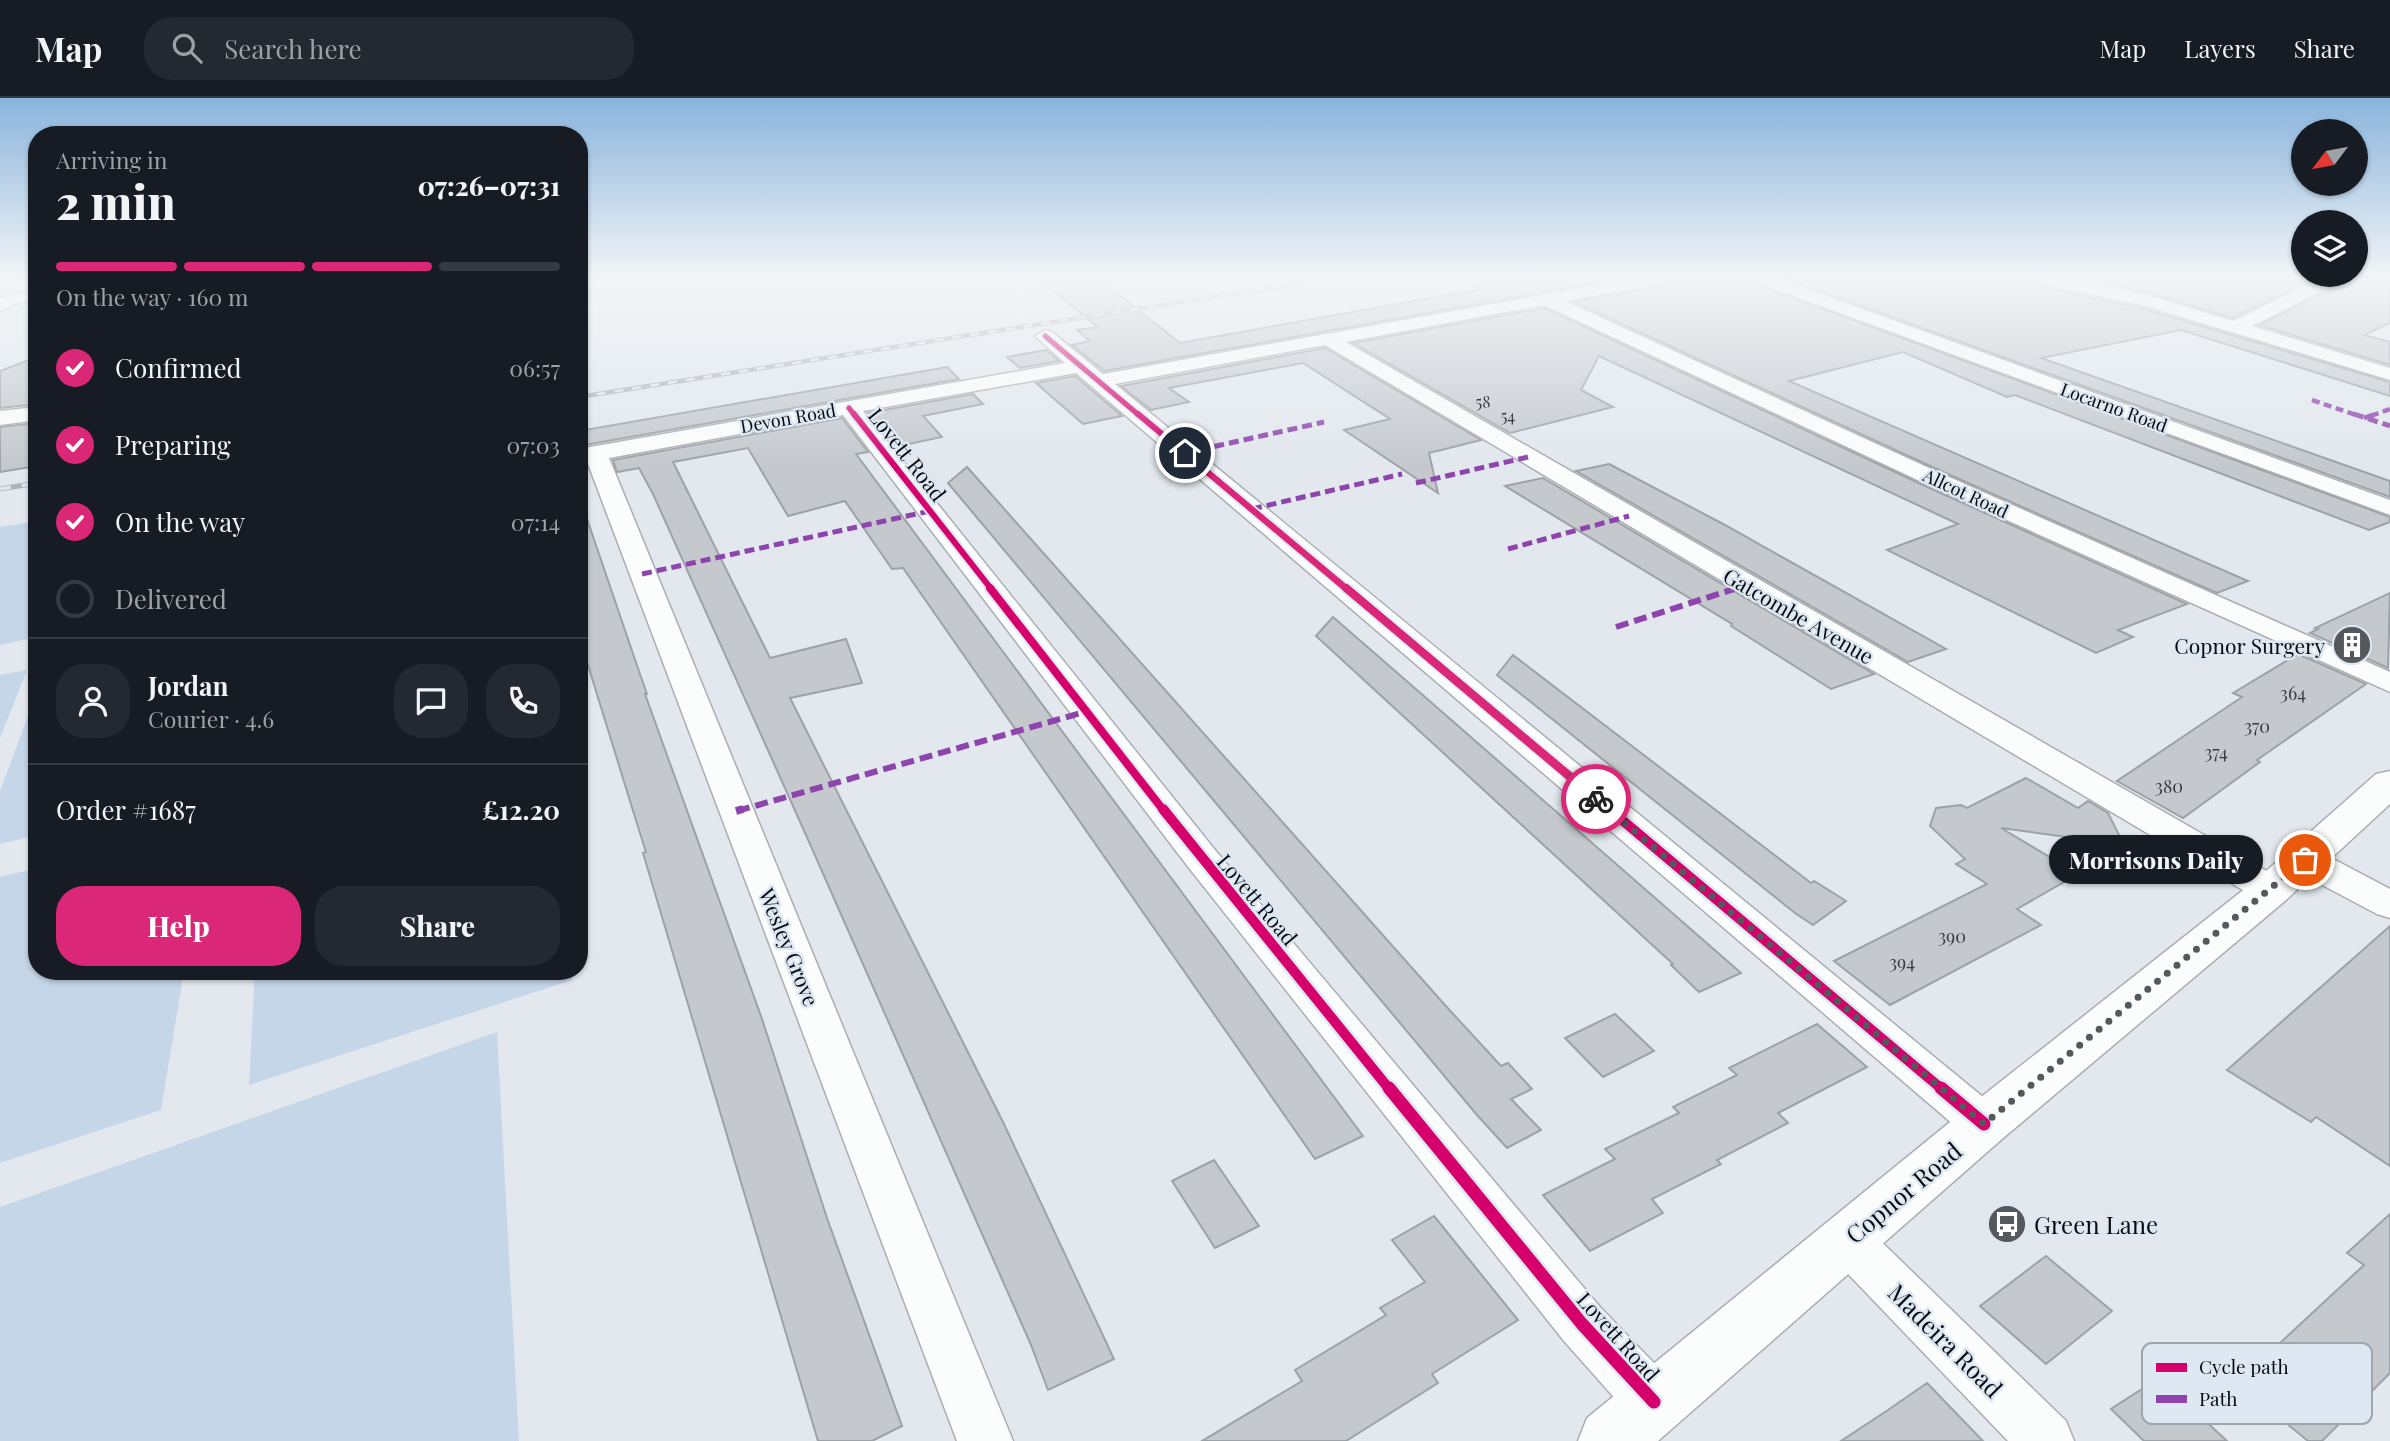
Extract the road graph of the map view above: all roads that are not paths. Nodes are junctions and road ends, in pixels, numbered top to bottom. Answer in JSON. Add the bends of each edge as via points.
{"nodes":[{"id":1,"x":1049,"y":340,"type":"edge"},
{"id":2,"x":1323,"y":340,"type":"edge"},
{"id":3,"x":1329,"y":340,"type":"edge"},
{"id":4,"x":1632,"y":340,"type":"edge"},
{"id":5,"x":1930,"y":340,"type":"edge"},
{"id":6,"x":2277,"y":340,"type":"edge"},
{"id":7,"x":1090,"y":373,"type":"junction"},
{"id":8,"x":2390,"y":374,"type":"edge"},
{"id":9,"x":849,"y":408,"type":"junction"},
{"id":10,"x":28,"y":414,"type":"edge"},
{"id":11,"x":0,"y":418,"type":"edge"},
{"id":12,"x":588,"y":454,"type":"edge"},
{"id":13,"x":588,"y":456,"type":"edge"},
{"id":14,"x":2390,"y":508,"type":"edge"},
{"id":15,"x":2390,"y":683,"type":"edge"},
{"id":16,"x":2390,"y":783,"type":"edge"},
{"id":17,"x":2288,"y":875,"type":"junction"},
{"id":18,"x":2390,"y":905,"type":"edge"},
{"id":19,"x":1984,"y":1124,"type":"junction"},
{"id":20,"x":1846,"y":1239,"type":"junction"},
{"id":21,"x":1654,"y":1402,"type":"junction"},
{"id":22,"x":985,"y":1441,"type":"edge"},
{"id":23,"x":1609,"y":1441,"type":"edge"},
{"id":24,"x":2046,"y":1441,"type":"edge"}],
"edges":[{"from":1,"to":7,"type":"street"},
{"from":2,"to":7,"type":"street","name":"Devon Road"},
{"from":3,"to":17,"type":"street","name":"Gatcombe Avenue"},
{"from":4,"to":15,"type":"street","name":"Allcot Road"},
{"from":5,"to":14,"type":"street","name":"Locarno Road"},
{"from":6,"to":8,"type":"street"},
{"from":7,"to":9,"type":"street","name":"Devon Road"},
{"from":7,"to":19,"type":"street"},
{"from":9,"to":12,"type":"street","name":"Devon Road"},
{"from":9,"to":21,"type":"street","name":"Lovett Road","via":[[1202,859],[1581,1324]]},
{"from":10,"to":11,"type":"street"},
{"from":13,"to":22,"type":"street","name":"Wesley Grove"},
{"from":16,"to":17,"type":"main road","name":"Copnor Road"},
{"from":17,"to":18,"type":"street","name":"Gatcombe Avenue"},
{"from":17,"to":19,"type":"main road","name":"Copnor Road"},
{"from":19,"to":20,"type":"main road","name":"Copnor Road"},
{"from":20,"to":21,"type":"main road","name":"Copnor Road"},
{"from":20,"to":24,"type":"street","name":"Madeira Road"},
{"from":21,"to":23,"type":"main road","name":"Copnor Road"}]}
